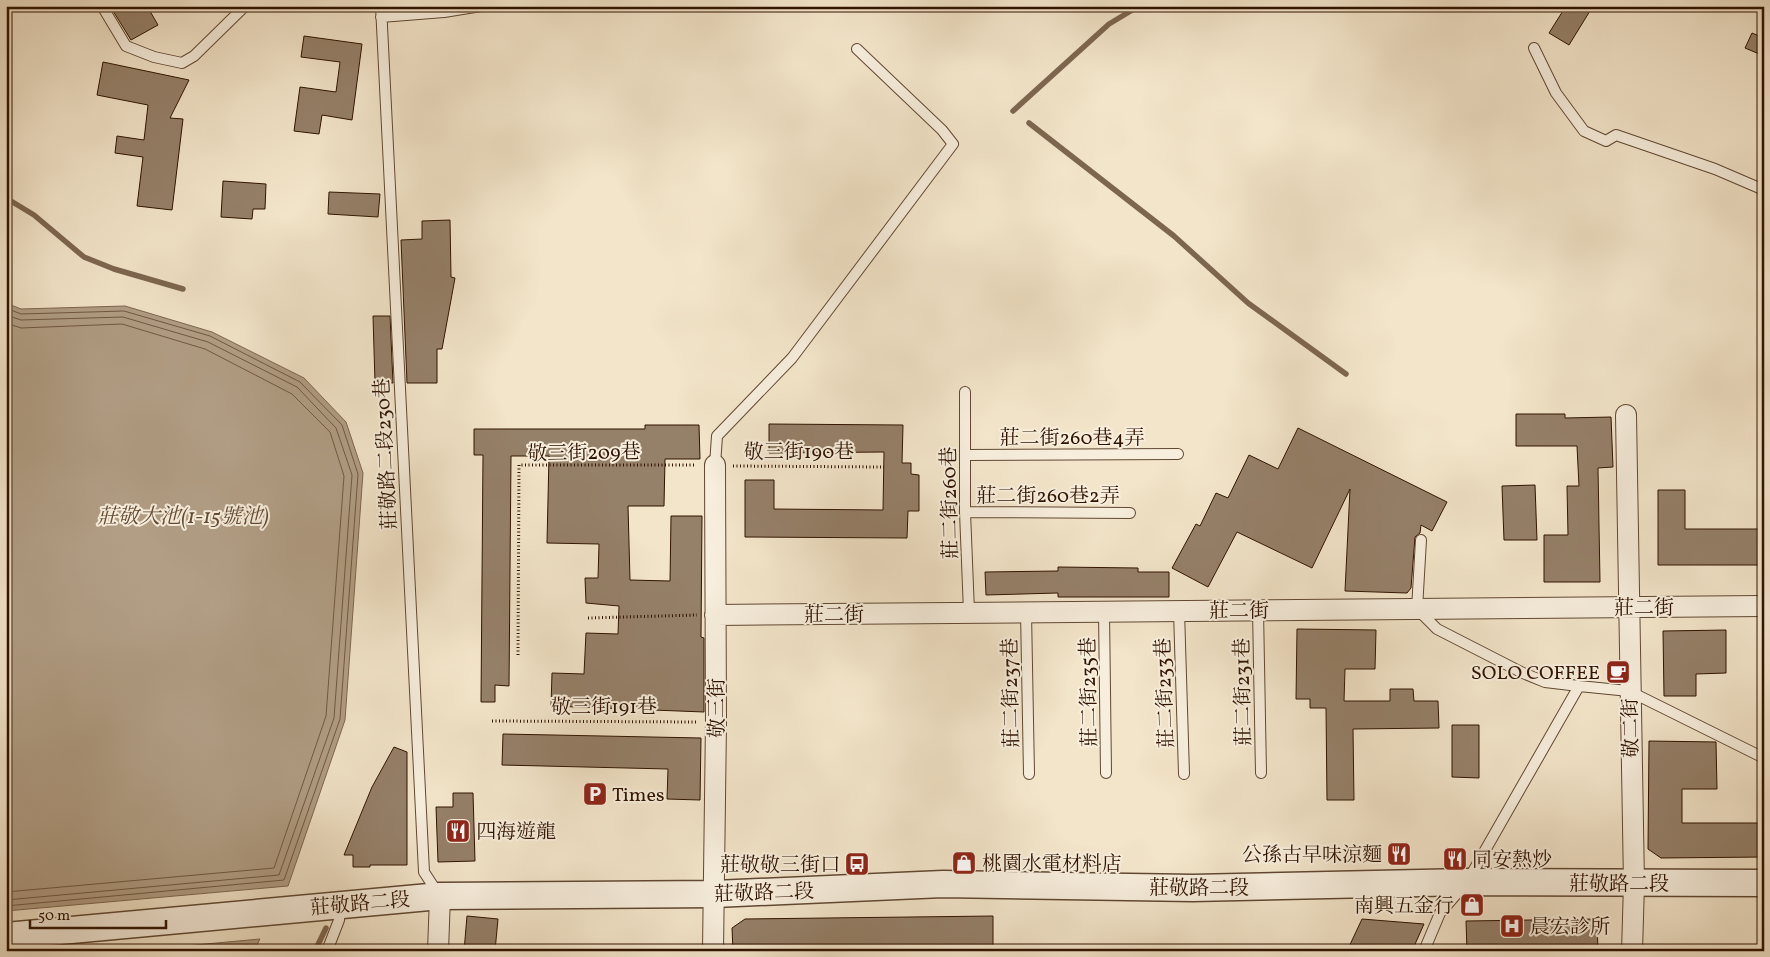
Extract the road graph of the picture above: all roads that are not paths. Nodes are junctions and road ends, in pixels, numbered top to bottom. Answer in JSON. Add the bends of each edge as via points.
{"nodes":[{"id":1,"x":102,"y":6,"type":"edge"},
{"id":2,"x":245,"y":6,"type":"edge"},
{"id":3,"x":380,"y":6,"type":"edge"},
{"id":4,"x":481,"y":6,"type":"edge"},
{"id":5,"x":381,"y":17,"type":"junction"},
{"id":6,"x":1534,"y":48,"type":"dead end"},
{"id":7,"x":857,"y":49,"type":"dead end"},
{"id":8,"x":1764,"y":190,"type":"edge"},
{"id":9,"x":966,"y":392,"type":"dead end"},
{"id":10,"x":1626,"y":415,"type":"dead end"},
{"id":11,"x":1178,"y":454,"type":"dead end"},
{"id":12,"x":966,"y":455,"type":"junction"},
{"id":13,"x":715,"y":466,"type":"joint"},
{"id":14,"x":965,"y":512,"type":"junction"},
{"id":15,"x":1130,"y":513,"type":"dead end"},
{"id":16,"x":1421,"y":540,"type":"dead end"},
{"id":17,"x":1764,"y":606,"type":"edge"},
{"id":18,"x":1630,"y":607,"type":"junction"},
{"id":19,"x":1417,"y":609,"type":"junction"},
{"id":20,"x":1258,"y":610,"type":"junction"},
{"id":21,"x":1104,"y":611,"type":"junction"},
{"id":22,"x":1179,"y":611,"type":"junction"},
{"id":23,"x":968,"y":612,"type":"junction"},
{"id":24,"x":1026,"y":612,"type":"junction"},
{"id":25,"x":715,"y":614,"type":"junction"},
{"id":26,"x":1578,"y":686,"type":"junction"},
{"id":27,"x":1629,"y":691,"type":"junction"},
{"id":28,"x":1764,"y":758,"type":"edge"},
{"id":29,"x":1106,"y":773,"type":"dead end"},
{"id":30,"x":1261,"y":773,"type":"dead end"},
{"id":31,"x":1029,"y":774,"type":"dead end"},
{"id":32,"x":1184,"y":774,"type":"dead end"},
{"id":33,"x":1467,"y":882,"type":"junction"},
{"id":34,"x":1764,"y":883,"type":"edge"},
{"id":35,"x":1634,"y":884,"type":"junction"},
{"id":36,"x":715,"y":894,"type":"junction"},
{"id":37,"x":440,"y":896,"type":"junction"},
{"id":38,"x":340,"y":905,"type":"junction"},
{"id":39,"x":6,"y":936,"type":"edge"},
{"id":40,"x":327,"y":951,"type":"edge"},
{"id":41,"x":438,"y":951,"type":"edge"},
{"id":42,"x":713,"y":951,"type":"edge"},
{"id":43,"x":1424,"y":951,"type":"edge"},
{"id":44,"x":1632,"y":951,"type":"edge"}],
"edges":[{"from":1,"to":2,"type":"lane","via":[[126,46],[182,63],[194,56]]},
{"from":3,"to":5,"type":"lane","name":"莊敬路二段230巷"},
{"from":4,"to":5,"type":"lane"},
{"from":5,"to":37,"type":"lane","name":"莊敬路二段230巷","via":[[424,872]]},
{"from":6,"to":8,"type":"lane","via":[[1556,93],[1584,131],[1606,141],[1616,135]]},
{"from":7,"to":13,"type":"lane","via":[[954,144],[792,358],[717,436]]},
{"from":9,"to":12,"type":"lane","name":"莊二街260巷"},
{"from":10,"to":18,"type":"street","name":"敬二街"},
{"from":11,"to":12,"type":"lane","name":"莊二街260巷4弄"},
{"from":12,"to":14,"type":"lane","name":"莊二街260巷"},
{"from":13,"to":25,"type":"street","name":"敬三街"},
{"from":14,"to":15,"type":"lane","name":"莊二街260巷2弄"},
{"from":14,"to":23,"type":"lane","name":"莊二街260巷"},
{"from":16,"to":19,"type":"lane"},
{"from":17,"to":18,"type":"street","name":"莊二街"},
{"from":18,"to":19,"type":"street","name":"莊二街"},
{"from":18,"to":27,"type":"street","name":"敬二街"},
{"from":19,"to":20,"type":"street","name":"莊二街"},
{"from":19,"to":26,"type":"lane","via":[[1437,629],[1523,673],[1545,682]]},
{"from":20,"to":22,"type":"street","name":"莊二街"},
{"from":20,"to":30,"type":"lane","name":"莊二街231巷"},
{"from":21,"to":22,"type":"street","name":"莊二街"},
{"from":21,"to":24,"type":"street","name":"莊二街"},
{"from":21,"to":29,"type":"lane","name":"莊二街235巷"},
{"from":22,"to":32,"type":"lane","name":"莊二街233巷"},
{"from":23,"to":24,"type":"street","name":"莊二街"},
{"from":23,"to":25,"type":"street","name":"莊二街"},
{"from":24,"to":31,"type":"lane","name":"莊二街237巷"},
{"from":25,"to":36,"type":"street","name":"敬三街"},
{"from":26,"to":27,"type":"lane"},
{"from":26,"to":33,"type":"lane"},
{"from":27,"to":28,"type":"lane"},
{"from":27,"to":35,"type":"street","name":"敬二街"},
{"from":33,"to":35,"type":"street","name":"莊敬路二段"},
{"from":33,"to":36,"type":"street","name":"莊敬路二段","via":[[1193,888],[943,884]]},
{"from":33,"to":43,"type":"lane","via":[[1440,913]]},
{"from":34,"to":35,"type":"street","name":"莊敬路二段"},
{"from":35,"to":44,"type":"street","name":"敬二街"},
{"from":36,"to":37,"type":"street","name":"莊敬路二段"},
{"from":36,"to":42,"type":"street","name":"敬三街"},
{"from":37,"to":38,"type":"street","name":"莊敬路二段"},
{"from":37,"to":41,"type":"street"},
{"from":38,"to":39,"type":"street","name":"莊敬路二段"},
{"from":38,"to":40,"type":"lane"}]}
